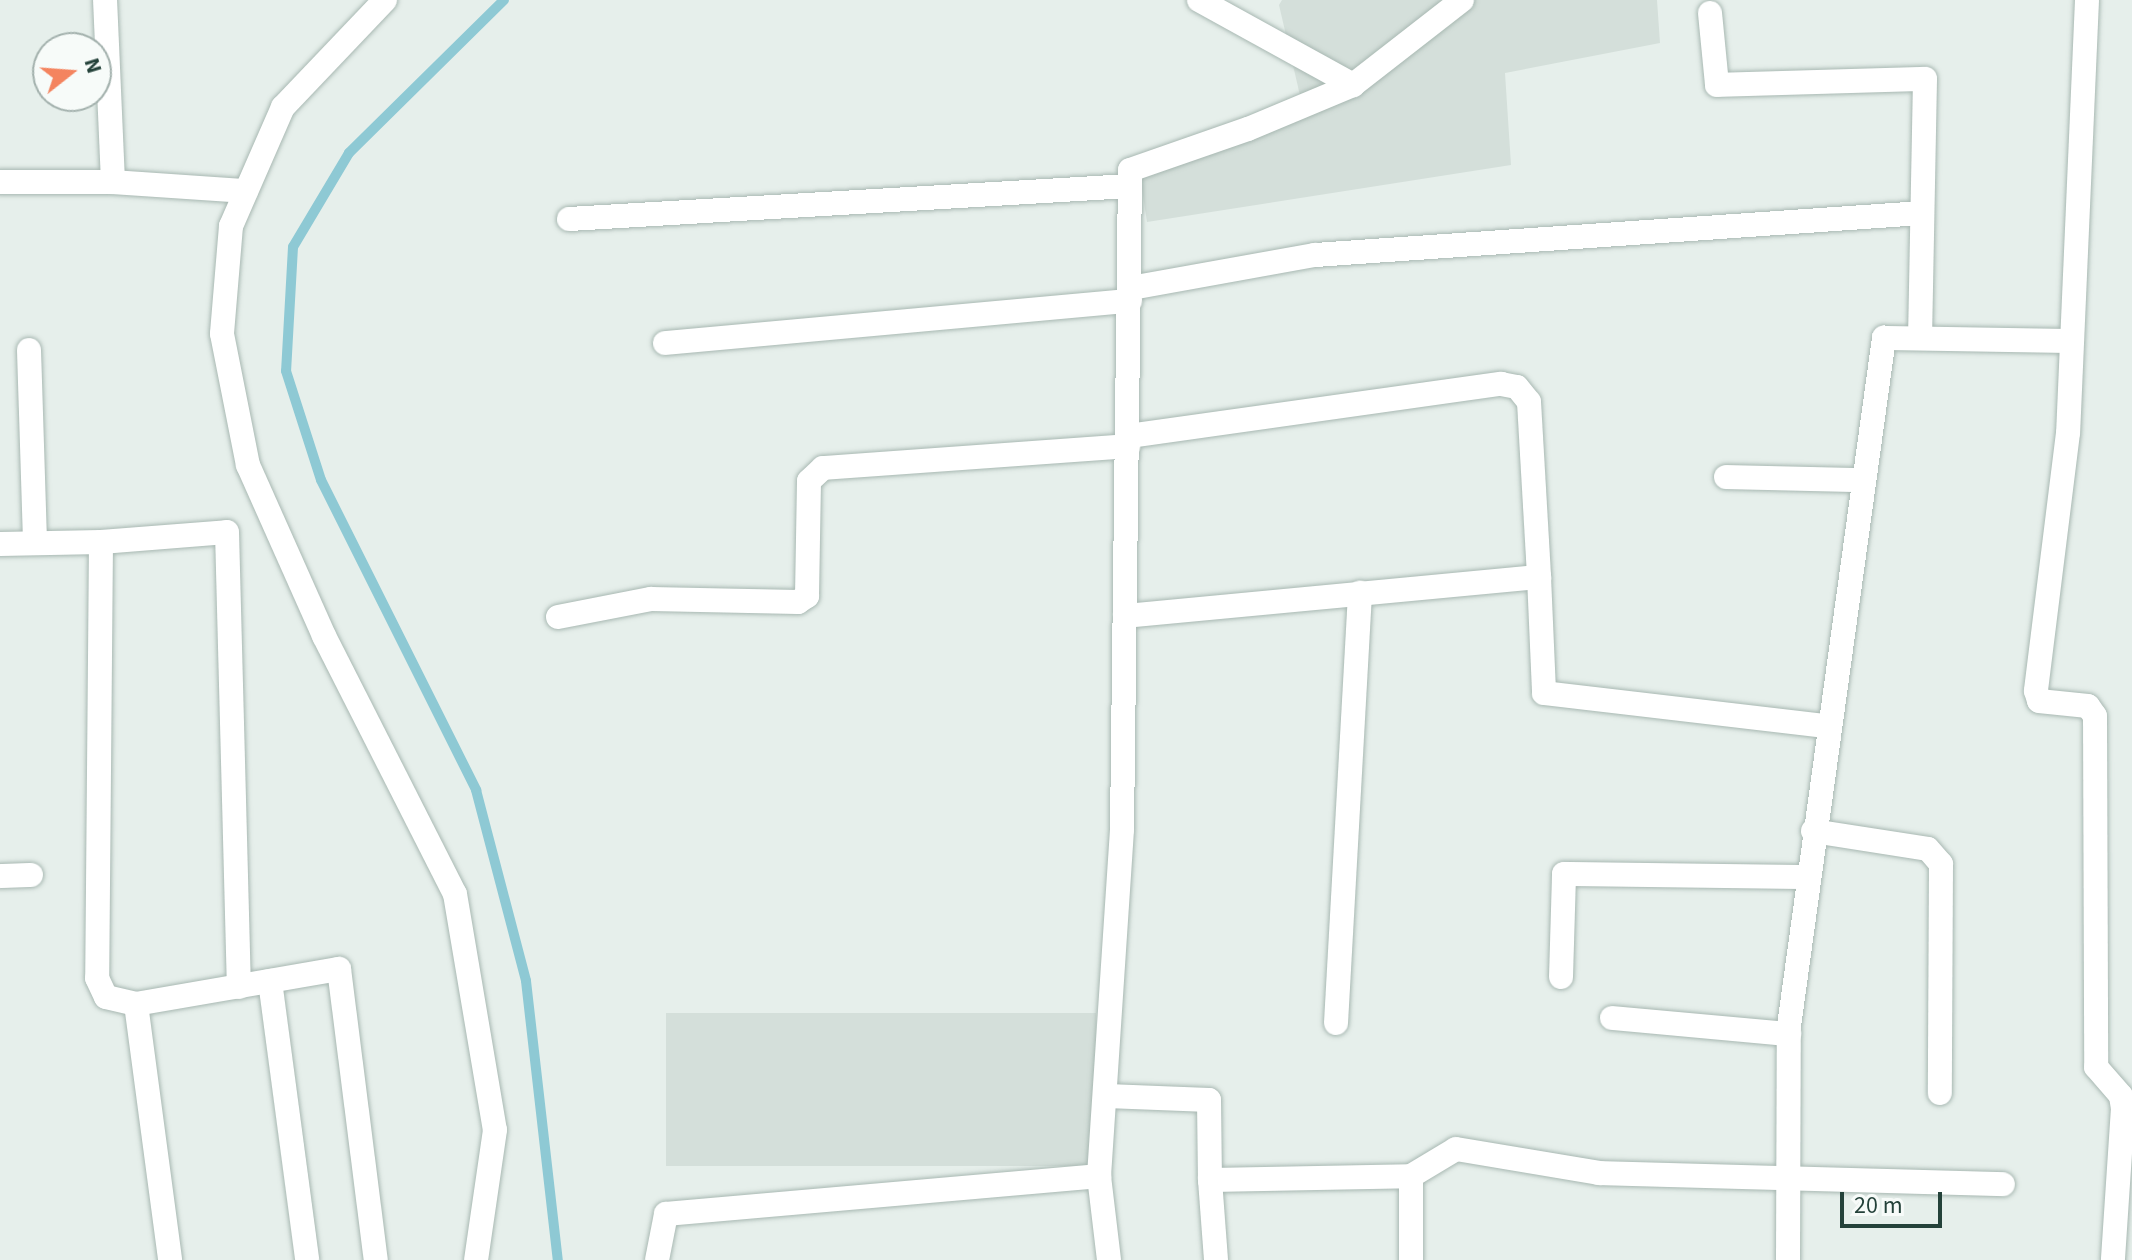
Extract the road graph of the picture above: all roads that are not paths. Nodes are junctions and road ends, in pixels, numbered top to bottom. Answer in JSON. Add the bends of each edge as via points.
{"nodes":[{"id":1,"x":105,"y":0,"type":"edge"},
{"id":2,"x":385,"y":0,"type":"edge"},
{"id":3,"x":1199,"y":0,"type":"edge"},
{"id":4,"x":1462,"y":0,"type":"edge"},
{"id":5,"x":2087,"y":0,"type":"edge"},
{"id":6,"x":1710,"y":13,"type":"dead end"},
{"id":7,"x":1353,"y":85,"type":"junction"},
{"id":8,"x":0,"y":182,"type":"edge"},
{"id":9,"x":113,"y":182,"type":"junction"},
{"id":10,"x":1130,"y":186,"type":"junction"},
{"id":11,"x":246,"y":191,"type":"junction"},
{"id":12,"x":1922,"y":213,"type":"junction"},
{"id":13,"x":569,"y":219,"type":"dead end"},
{"id":14,"x":1131,"y":295,"type":"junction"},
{"id":15,"x":1920,"y":338,"type":"junction"},
{"id":16,"x":2072,"y":341,"type":"junction"},
{"id":17,"x":665,"y":343,"type":"dead end"},
{"id":18,"x":29,"y":350,"type":"dead end"},
{"id":19,"x":1128,"y":441,"type":"junction"},
{"id":20,"x":1726,"y":477,"type":"dead end"},
{"id":21,"x":1863,"y":480,"type":"junction"},
{"id":22,"x":101,"y":542,"type":"junction"},
{"id":23,"x":35,"y":543,"type":"junction"},
{"id":24,"x":0,"y":544,"type":"edge"},
{"id":25,"x":1539,"y":577,"type":"junction"},
{"id":26,"x":1360,"y":593,"type":"junction"},
{"id":27,"x":1125,"y":616,"type":"junction"},
{"id":28,"x":558,"y":617,"type":"dead end"},
{"id":29,"x":1827,"y":726,"type":"junction"},
{"id":30,"x":1813,"y":831,"type":"junction"},
{"id":31,"x":31,"y":875,"type":"dead end"},
{"id":32,"x":0,"y":876,"type":"edge"},
{"id":33,"x":1808,"y":877,"type":"junction"},
{"id":34,"x":1561,"y":977,"type":"dead end"},
{"id":35,"x":270,"y":981,"type":"junction"},
{"id":36,"x":239,"y":987,"type":"junction"},
{"id":37,"x":136,"y":1004,"type":"junction"},
{"id":38,"x":1612,"y":1018,"type":"dead end"},
{"id":39,"x":1336,"y":1023,"type":"dead end"},
{"id":40,"x":1789,"y":1034,"type":"junction"},
{"id":41,"x":1940,"y":1093,"type":"dead end"},
{"id":42,"x":1107,"y":1096,"type":"junction"},
{"id":43,"x":1099,"y":1176,"type":"junction"},
{"id":44,"x":1411,"y":1176,"type":"junction"},
{"id":45,"x":1788,"y":1176,"type":"junction"},
{"id":46,"x":1210,"y":1180,"type":"junction"},
{"id":47,"x":2003,"y":1184,"type":"dead end"},
{"id":48,"x":170,"y":1260,"type":"edge"},
{"id":49,"x":307,"y":1260,"type":"edge"},
{"id":50,"x":376,"y":1260,"type":"edge"},
{"id":51,"x":476,"y":1260,"type":"edge"},
{"id":52,"x":657,"y":1260,"type":"edge"},
{"id":53,"x":1109,"y":1260,"type":"edge"},
{"id":54,"x":1216,"y":1260,"type":"edge"},
{"id":55,"x":1411,"y":1260,"type":"edge"},
{"id":56,"x":1788,"y":1260,"type":"edge"},
{"id":57,"x":2113,"y":1260,"type":"edge"}],
"edges":[{"from":1,"to":9,"type":"street"},
{"from":2,"to":11,"type":"street","via":[[283,107]]},
{"from":3,"to":7,"type":"street"},
{"from":4,"to":7,"type":"street"},
{"from":5,"to":16,"type":"street"},
{"from":6,"to":12,"type":"street","via":[[1717,85],[1925,79]]},
{"from":7,"to":10,"type":"street","via":[[1130,170]]},
{"from":8,"to":9,"type":"street"},
{"from":9,"to":11,"type":"street"},
{"from":10,"to":13,"type":"street"},
{"from":10,"to":14,"type":"street"},
{"from":11,"to":51,"type":"street","via":[[231,226],[222,334],[248,465],[324,636],[455,894],[495,1130]]},
{"from":12,"to":14,"type":"street","via":[[1315,255]]},
{"from":12,"to":15,"type":"street"},
{"from":14,"to":17,"type":"street"},
{"from":14,"to":19,"type":"street"},
{"from":15,"to":16,"type":"street"},
{"from":15,"to":21,"type":"street","via":[[1884,338]]},
{"from":16,"to":57,"type":"street","via":[[2068,433],[2036,691],[2039,701],[2088,706],[2095,716],[2096,1067],[2121,1096],[2123,1108]]},
{"from":18,"to":23,"type":"street"},
{"from":19,"to":25,"type":"street","via":[[1501,384],[1517,387],[1529,402]]},
{"from":19,"to":27,"type":"street"},
{"from":19,"to":28,"type":"street","via":[[823,468],[809,481],[807,596],[798,602],[651,599]]},
{"from":20,"to":21,"type":"street"},
{"from":21,"to":29,"type":"street"},
{"from":22,"to":23,"type":"street"},
{"from":22,"to":36,"type":"street","via":[[227,532]]},
{"from":22,"to":37,"type":"street","via":[[97,978],[106,997]]},
{"from":23,"to":24,"type":"street"},
{"from":25,"to":26,"type":"street"},
{"from":25,"to":29,"type":"street","via":[[1544,693]]},
{"from":26,"to":27,"type":"street"},
{"from":26,"to":39,"type":"street"},
{"from":27,"to":42,"type":"street","via":[[1122,829]]},
{"from":29,"to":30,"type":"street"},
{"from":30,"to":33,"type":"street"},
{"from":30,"to":41,"type":"street","via":[[1928,849],[1941,864]]},
{"from":31,"to":32,"type":"street"},
{"from":33,"to":34,"type":"street","via":[[1564,874]]},
{"from":33,"to":40,"type":"street"},
{"from":35,"to":36,"type":"street"},
{"from":35,"to":49,"type":"street"},
{"from":35,"to":50,"type":"street","via":[[339,969]]},
{"from":36,"to":37,"type":"street"},
{"from":37,"to":48,"type":"street"},
{"from":38,"to":40,"type":"street"},
{"from":40,"to":45,"type":"street"},
{"from":42,"to":43,"type":"street"},
{"from":42,"to":46,"type":"street","via":[[1209,1100]]},
{"from":43,"to":52,"type":"street","via":[[666,1214]]},
{"from":43,"to":53,"type":"street"},
{"from":44,"to":45,"type":"street","via":[[1456,1149],[1599,1173]]},
{"from":44,"to":46,"type":"street"},
{"from":44,"to":55,"type":"street"},
{"from":45,"to":47,"type":"street"},
{"from":45,"to":56,"type":"street"},
{"from":46,"to":54,"type":"street"}]}
